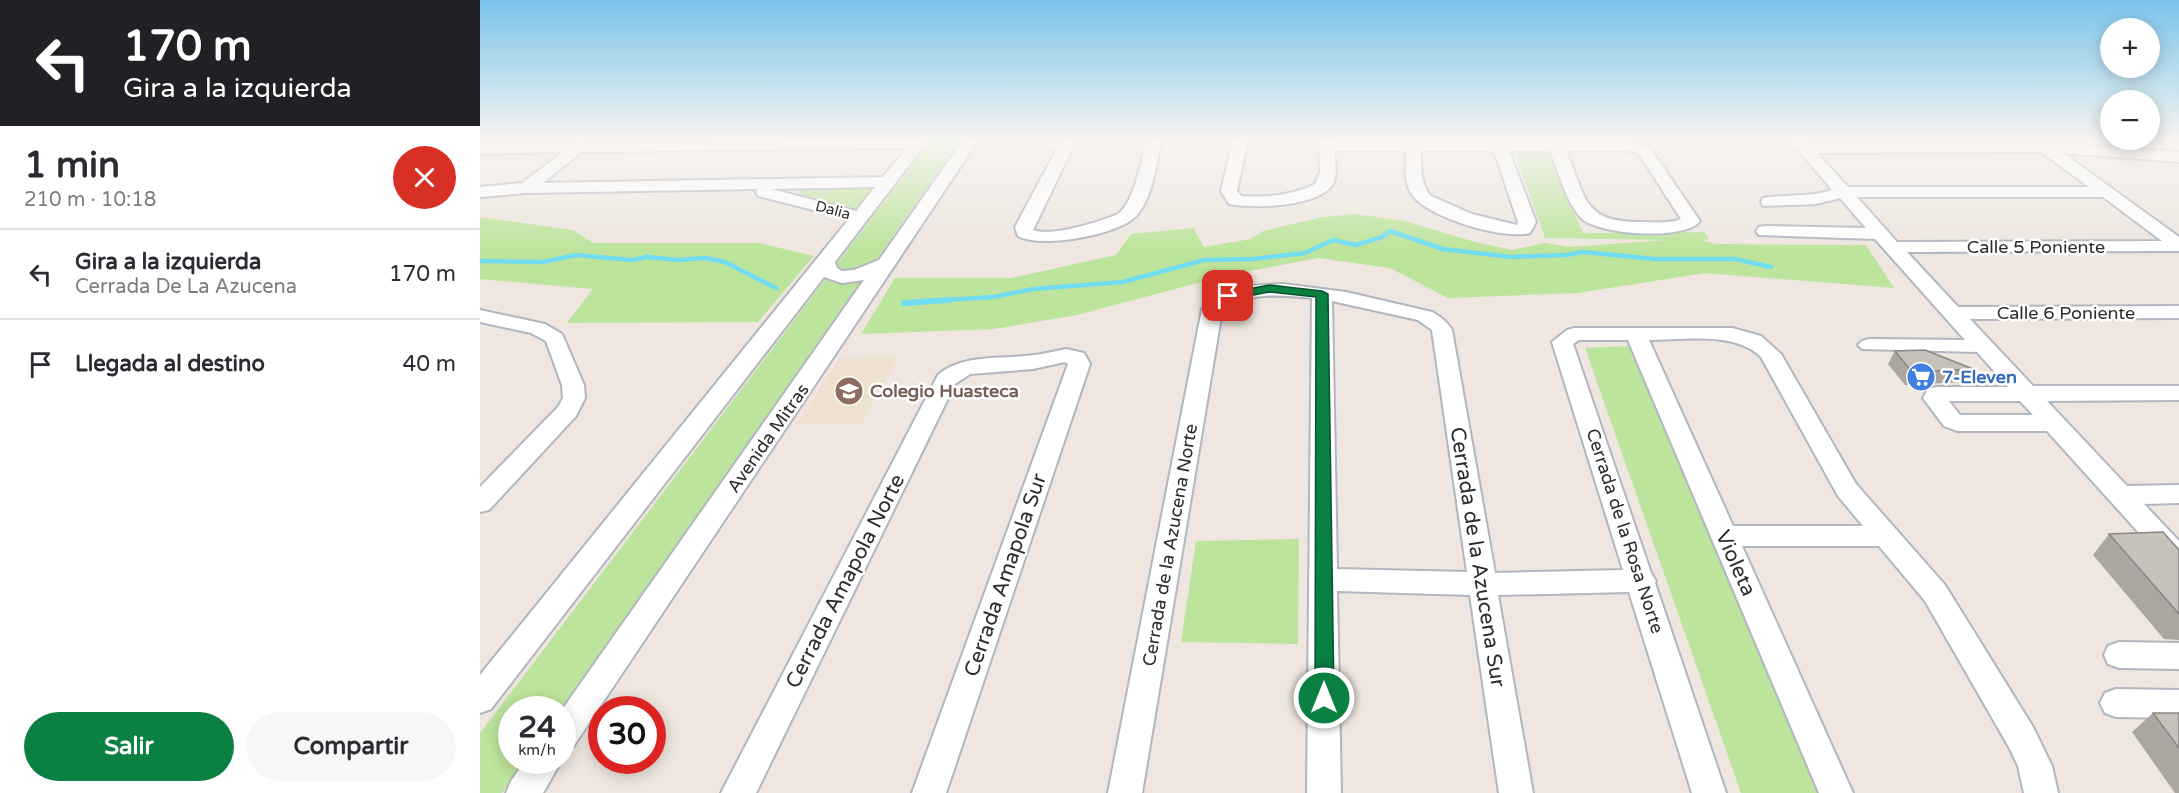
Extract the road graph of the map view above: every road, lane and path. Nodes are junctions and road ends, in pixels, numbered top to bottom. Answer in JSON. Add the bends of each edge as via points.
{"nodes":[{"id":1,"x":542,"y":176,"type":"edge"},
{"id":2,"x":892,"y":176,"type":"edge"},
{"id":3,"x":946,"y":176,"type":"edge"},
{"id":4,"x":1050,"y":176,"type":"edge"},
{"id":5,"x":1143,"y":176,"type":"edge"},
{"id":6,"x":1232,"y":176,"type":"edge"},
{"id":7,"x":1326,"y":176,"type":"edge"},
{"id":8,"x":1416,"y":176,"type":"edge"},
{"id":9,"x":1511,"y":176,"type":"edge"},
{"id":10,"x":1569,"y":176,"type":"edge"},
{"id":11,"x":1662,"y":176,"type":"edge"},
{"id":12,"x":1830,"y":176,"type":"edge"},
{"id":13,"x":2086,"y":176,"type":"edge"},
{"id":14,"x":887,"y":182,"type":"junction"},
{"id":15,"x":736,"y":185,"type":"junction"},
{"id":16,"x":526,"y":188,"type":"junction"},
{"id":17,"x":480,"y":192,"type":"edge"},
{"id":18,"x":1845,"y":192,"type":"junction"},
{"id":19,"x":2109,"y":192,"type":"junction"},
{"id":20,"x":1769,"y":202,"type":"dead end"},
{"id":21,"x":860,"y":217,"type":"junction"},
{"id":22,"x":1765,"y":231,"type":"dead end"},
{"id":23,"x":1887,"y":240,"type":"junction"},
{"id":24,"x":2179,"y":246,"type":"edge"},
{"id":25,"x":826,"y":262,"type":"junction"},
{"id":26,"x":888,"y":262,"type":"junction"},
{"id":27,"x":1322,"y":294,"type":"junction"},
{"id":28,"x":2179,"y":312,"type":"edge"},
{"id":29,"x":1954,"y":313,"type":"junction"},
{"id":30,"x":480,"y":316,"type":"edge"},
{"id":31,"x":1635,"y":333,"type":"junction"},
{"id":32,"x":1869,"y":345,"type":"dead end"},
{"id":33,"x":1984,"y":346,"type":"junction"},
{"id":34,"x":955,"y":372,"type":"joint"},
{"id":35,"x":2027,"y":393,"type":"junction"},
{"id":36,"x":2179,"y":393,"type":"edge"},
{"id":37,"x":2054,"y":423,"type":"junction"},
{"id":38,"x":2179,"y":494,"type":"edge"},
{"id":39,"x":2121,"y":495,"type":"junction"},
{"id":40,"x":480,"y":503,"type":"edge"},
{"id":41,"x":1724,"y":536,"type":"junction"},
{"id":42,"x":1886,"y":536,"type":"junction"},
{"id":43,"x":2179,"y":559,"type":"edge"},
{"id":44,"x":1324,"y":580,"type":"junction"},
{"id":45,"x":1642,"y":581,"type":"junction"},
{"id":46,"x":1482,"y":584,"type":"junction"},
{"id":47,"x":2119,"y":656,"type":"dead end"},
{"id":48,"x":2179,"y":656,"type":"edge"},
{"id":49,"x":480,"y":699,"type":"edge"},
{"id":50,"x":2116,"y":703,"type":"dead end"},
{"id":51,"x":2179,"y":704,"type":"edge"},
{"id":52,"x":576,"y":716,"type":"edge"},
{"id":53,"x":536,"y":774,"type":"edge"},
{"id":54,"x":523,"y":793,"type":"edge"},
{"id":55,"x":738,"y":793,"type":"edge"},
{"id":56,"x":929,"y":793,"type":"edge"},
{"id":57,"x":1125,"y":793,"type":"edge"},
{"id":58,"x":1324,"y":793,"type":"edge"},
{"id":59,"x":1516,"y":793,"type":"edge"},
{"id":60,"x":1710,"y":793,"type":"edge"},
{"id":61,"x":1836,"y":793,"type":"edge"},
{"id":62,"x":2041,"y":793,"type":"edge"}],
"edges":[{"from":1,"to":16,"type":"street"},
{"from":2,"to":14,"type":"street"},
{"from":3,"to":26,"type":"street","name":"Avenida Mitras"},
{"from":4,"to":5,"type":"street","via":[[1024,227],[1029,236],[1046,237],[1125,218],[1134,205]]},
{"from":6,"to":7,"type":"street","via":[[1229,191],[1235,200],[1249,202],[1299,196],[1321,188]]},
{"from":8,"to":9,"type":"street","via":[[1417,188],[1424,198],[1444,209],[1512,231],[1524,228],[1527,222]]},
{"from":10,"to":11,"type":"street","via":[[1586,213],[1598,223],[1688,224],[1691,221]]},
{"from":12,"to":18,"type":"street"},
{"from":13,"to":19,"type":"street"},
{"from":14,"to":15,"type":"street","name":"Dalia"},
{"from":14,"to":21,"type":"street"},
{"from":15,"to":16,"type":"street","name":"Dalia"},
{"from":15,"to":21,"type":"street","name":"Dalia"},
{"from":16,"to":17,"type":"street","name":"Dalia"},
{"from":18,"to":19,"type":"street"},
{"from":18,"to":20,"type":"street","via":[[1816,199]]},
{"from":18,"to":23,"type":"street"},
{"from":19,"to":24,"type":"street"},
{"from":21,"to":25,"type":"street"},
{"from":22,"to":23,"type":"street","name":"Calle 5 Poniente"},
{"from":23,"to":24,"type":"street","name":"Calle 5 Poniente"},
{"from":23,"to":29,"type":"street"},
{"from":25,"to":26,"type":"street","via":[[828,271],[842,277],[865,273]]},
{"from":25,"to":49,"type":"street"},
{"from":26,"to":52,"type":"street","name":"Avenida Mitras"},
{"from":27,"to":44,"type":"street"},
{"from":27,"to":46,"type":"street","name":"Cerrada de la Azucena Sur","via":[[1425,316],[1443,330]]},
{"from":27,"to":57,"type":"street","name":"Cerrada de la Azucena Norte","via":[[1269,289],[1219,300],[1212,309]]},
{"from":28,"to":29,"type":"street","name":"Calle 6 Poniente"},
{"from":29,"to":33,"type":"street"},
{"from":30,"to":40,"type":"street","via":[[538,328],[555,338],[574,398],[568,411]]},
{"from":31,"to":41,"type":"street","name":"Violeta"},
{"from":31,"to":42,"type":"street","via":[[1732,334],[1763,346],[1834,471]]},
{"from":31,"to":45,"type":"street","name":"Cerrada de la Rosa Norte","via":[[1574,334],[1562,342]]},
{"from":32,"to":33,"type":"street"},
{"from":33,"to":35,"type":"street"},
{"from":34,"to":55,"type":"street","name":"Cerrada Amapola Norte","via":[[946,380]]},
{"from":34,"to":56,"type":"street","name":"Cerrada Amapola Sur","via":[[1066,355],[1076,358],[1079,364]]},
{"from":35,"to":36,"type":"street"},
{"from":35,"to":37,"type":"street"},
{"from":35,"to":37,"type":"street","via":[[1936,394],[1934,398],[1957,423]]},
{"from":37,"to":39,"type":"street"},
{"from":38,"to":39,"type":"street"},
{"from":39,"to":43,"type":"street"},
{"from":41,"to":42,"type":"street"},
{"from":41,"to":61,"type":"street","name":"Violeta"},
{"from":42,"to":62,"type":"street","via":[[1935,593],[2022,738],[2035,766]]},
{"from":44,"to":46,"type":"street"},
{"from":44,"to":58,"type":"street"},
{"from":45,"to":46,"type":"street"},
{"from":45,"to":60,"type":"street","name":"Cerrada de la Rosa Norte"},
{"from":46,"to":59,"type":"street","name":"Cerrada de la Azucena Sur"},
{"from":47,"to":48,"type":"street"},
{"from":50,"to":51,"type":"street"},
{"from":53,"to":54,"type":"street"}]}
